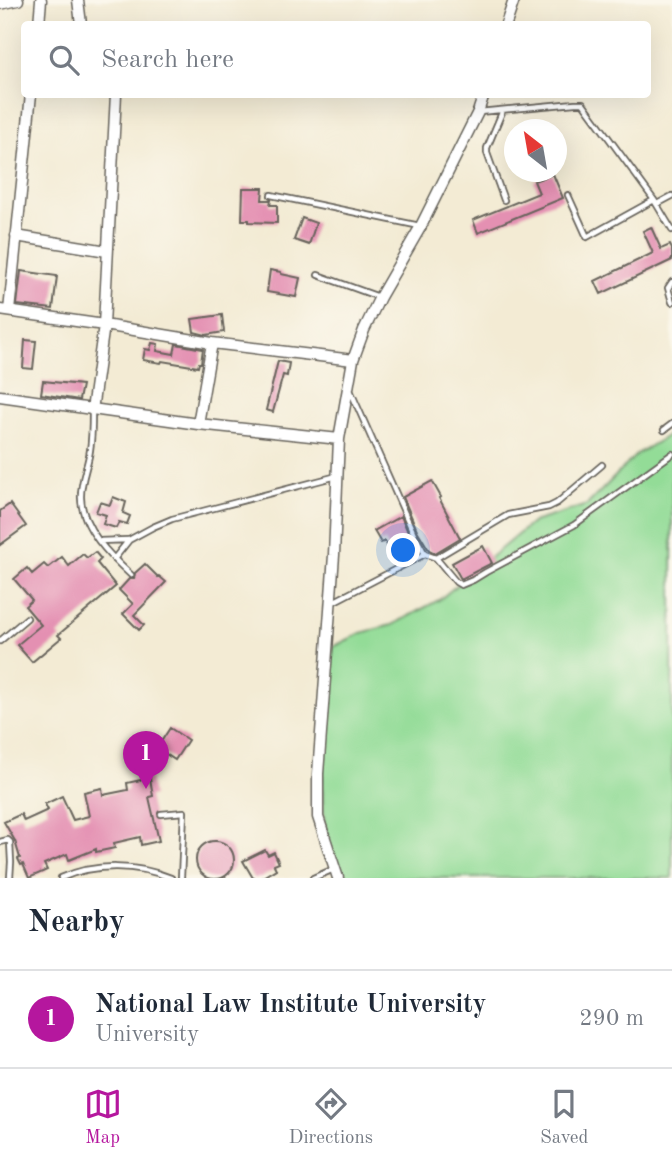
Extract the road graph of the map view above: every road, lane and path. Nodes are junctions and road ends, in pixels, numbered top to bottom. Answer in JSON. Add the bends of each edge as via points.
{"nodes":[{"id":1,"x":18,"y":0,"type":"edge"},
{"id":2,"x":41,"y":0,"type":"edge"},
{"id":3,"x":78,"y":0,"type":"edge"},
{"id":4,"x":514,"y":0,"type":"edge"},
{"id":5,"x":0,"y":4,"type":"edge"},
{"id":6,"x":39,"y":21,"type":"edge"},
{"id":7,"x":81,"y":21,"type":"edge"},
{"id":8,"x":507,"y":21,"type":"edge"},
{"id":9,"x":31,"y":98,"type":"edge"},
{"id":10,"x":116,"y":98,"type":"edge"},
{"id":11,"x":483,"y":98,"type":"edge"},
{"id":12,"x":503,"y":110,"type":"junction"},
{"id":13,"x":478,"y":112,"type":"junction"},
{"id":14,"x":271,"y":195,"type":"dead end"},
{"id":15,"x":568,"y":195,"type":"dead end"},
{"id":16,"x":672,"y":196,"type":"edge"},
{"id":17,"x":504,"y":200,"type":"dead end"},
{"id":18,"x":656,"y":202,"type":"junction"},
{"id":19,"x":421,"y":226,"type":"junction"},
{"id":20,"x":672,"y":230,"type":"edge"},
{"id":21,"x":16,"y":236,"type":"junction"},
{"id":22,"x":107,"y":251,"type":"junction"},
{"id":23,"x":318,"y":275,"type":"dead end"},
{"id":24,"x":672,"y":282,"type":"edge"},
{"id":25,"x":380,"y":297,"type":"junction"},
{"id":26,"x":672,"y":302,"type":"edge"},
{"id":27,"x":4,"y":310,"type":"edge"},
{"id":28,"x":104,"y":324,"type":"junction"},
{"id":29,"x":212,"y":343,"type":"junction"},
{"id":30,"x":353,"y":360,"type":"junction"},
{"id":31,"x":349,"y":384,"type":"junction"},
{"id":32,"x":0,"y":396,"type":"edge"},
{"id":33,"x":92,"y":410,"type":"junction"},
{"id":34,"x":198,"y":424,"type":"junction"},
{"id":35,"x":672,"y":424,"type":"edge"},
{"id":36,"x":664,"y":430,"type":"dead end"},
{"id":37,"x":340,"y":439,"type":"junction"},
{"id":38,"x":672,"y":454,"type":"edge"},
{"id":39,"x":602,"y":465,"type":"dead end"},
{"id":40,"x":338,"y":476,"type":"junction"},
{"id":41,"x":129,"y":540,"type":"junction"},
{"id":42,"x":99,"y":541,"type":"junction"},
{"id":43,"x":425,"y":554,"type":"junction"},
{"id":44,"x":436,"y":558,"type":"junction"},
{"id":45,"x":114,"y":559,"type":"junction"},
{"id":46,"x":131,"y":575,"type":"dead end"},
{"id":47,"x":330,"y":604,"type":"junction"},
{"id":48,"x":27,"y":618,"type":"dead end"},
{"id":49,"x":0,"y":641,"type":"edge"},
{"id":50,"x":161,"y":814,"type":"dead end"},
{"id":51,"x":0,"y":842,"type":"edge"},
{"id":52,"x":336,"y":873,"type":"edge"},
{"id":53,"x":10,"y":878,"type":"edge"},
{"id":54,"x":61,"y":878,"type":"edge"},
{"id":55,"x":171,"y":878,"type":"edge"},
{"id":56,"x":181,"y":878,"type":"edge"},
{"id":57,"x":313,"y":878,"type":"edge"}],
"edges":[{"from":1,"to":5,"type":"street"},
{"from":2,"to":6,"type":"street"},
{"from":3,"to":7,"type":"street"},
{"from":4,"to":8,"type":"street"},
{"from":9,"to":21,"type":"street"},
{"from":10,"to":22,"type":"street"},
{"from":11,"to":13,"type":"street"},
{"from":12,"to":13,"type":"lane"},
{"from":12,"to":17,"type":"lane","via":[[487,153]]},
{"from":12,"to":18,"type":"lane","via":[[583,103]]},
{"from":13,"to":19,"type":"street"},
{"from":14,"to":19,"type":"lane"},
{"from":15,"to":18,"type":"lane","via":[[587,237]]},
{"from":16,"to":18,"type":"lane"},
{"from":18,"to":20,"type":"lane"},
{"from":19,"to":25,"type":"street"},
{"from":21,"to":22,"type":"street"},
{"from":21,"to":27,"type":"street"},
{"from":22,"to":28,"type":"street"},
{"from":23,"to":25,"type":"lane"},
{"from":24,"to":26,"type":"lane","via":[[668,288]]},
{"from":25,"to":30,"type":"street"},
{"from":27,"to":28,"type":"street"},
{"from":28,"to":29,"type":"street"},
{"from":28,"to":33,"type":"street"},
{"from":29,"to":30,"type":"street"},
{"from":29,"to":34,"type":"street"},
{"from":30,"to":31,"type":"street"},
{"from":31,"to":37,"type":"street"},
{"from":31,"to":43,"type":"lane"},
{"from":32,"to":33,"type":"street"},
{"from":33,"to":34,"type":"street"},
{"from":33,"to":42,"type":"lane","via":[[90,451],[80,497],[83,514]]},
{"from":34,"to":37,"type":"street"},
{"from":35,"to":36,"type":"lane"},
{"from":37,"to":40,"type":"street"},
{"from":38,"to":44,"type":"lane","via":[[574,524],[473,580],[461,585]]},
{"from":39,"to":44,"type":"lane","via":[[557,503],[508,515]]},
{"from":40,"to":41,"type":"lane","via":[[173,519]]},
{"from":40,"to":47,"type":"street"},
{"from":41,"to":42,"type":"lane"},
{"from":41,"to":45,"type":"lane"},
{"from":42,"to":45,"type":"lane"},
{"from":43,"to":44,"type":"lane"},
{"from":43,"to":47,"type":"lane"},
{"from":45,"to":46,"type":"lane"},
{"from":47,"to":52,"type":"street","via":[[318,817]]},
{"from":48,"to":49,"type":"lane"},
{"from":50,"to":56,"type":"lane","via":[[184,813]]},
{"from":51,"to":53,"type":"lane","via":[[10,842]]},
{"from":52,"to":57,"type":"lane"},
{"from":54,"to":55,"type":"lane","via":[[101,867],[139,869]]}]}
